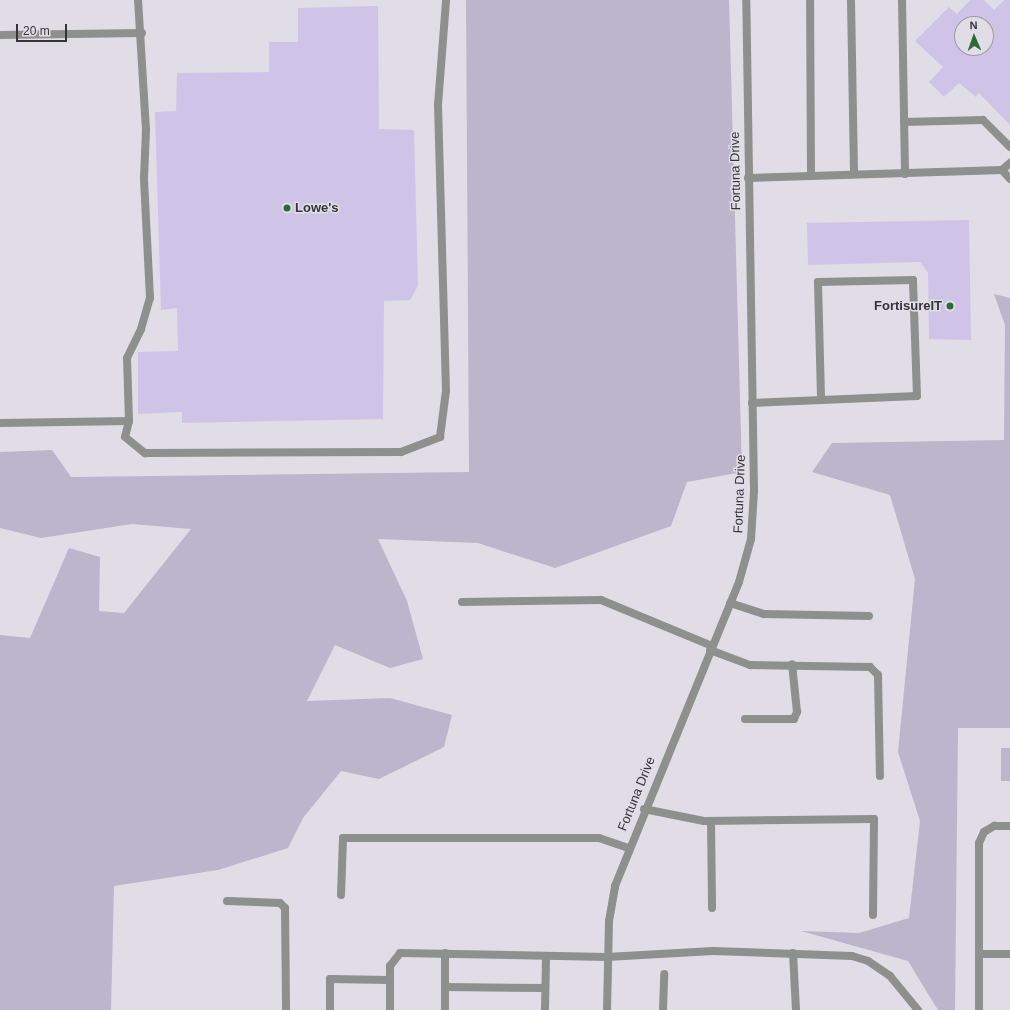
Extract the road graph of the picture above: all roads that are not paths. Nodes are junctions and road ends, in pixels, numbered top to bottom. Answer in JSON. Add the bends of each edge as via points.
{"nodes":[{"id":1,"x":138,"y":0,"type":"edge"},
{"id":2,"x":446,"y":0,"type":"edge"},
{"id":3,"x":746,"y":0,"type":"edge"},
{"id":4,"x":810,"y":0,"type":"edge"},
{"id":5,"x":851,"y":0,"type":"edge"},
{"id":6,"x":902,"y":0,"type":"edge"},
{"id":7,"x":142,"y":33,"type":"junction"},
{"id":8,"x":0,"y":35,"type":"edge"},
{"id":9,"x":904,"y":122,"type":"junction"},
{"id":10,"x":1010,"y":147,"type":"edge"},
{"id":11,"x":1010,"y":163,"type":"edge"},
{"id":12,"x":1002,"y":170,"type":"junction"},
{"id":13,"x":854,"y":174,"type":"junction"},
{"id":14,"x":905,"y":174,"type":"junction"},
{"id":15,"x":811,"y":176,"type":"junction"},
{"id":16,"x":748,"y":178,"type":"junction"},
{"id":17,"x":1010,"y":179,"type":"edge"},
{"id":18,"x":821,"y":400,"type":"junction"},
{"id":19,"x":752,"y":403,"type":"junction"},
{"id":20,"x":129,"y":421,"type":"junction"},
{"id":21,"x":0,"y":423,"type":"edge"},
{"id":22,"x":462,"y":602,"type":"dead end"},
{"id":23,"x":730,"y":603,"type":"junction"},
{"id":24,"x":870,"y":616,"type":"dead end"},
{"id":25,"x":711,"y":648,"type":"junction"},
{"id":26,"x":792,"y":664,"type":"junction"},
{"id":27,"x":746,"y":719,"type":"dead end"},
{"id":28,"x":880,"y":776,"type":"dead end"},
{"id":29,"x":644,"y":809,"type":"junction"},
{"id":30,"x":711,"y":821,"type":"junction"},
{"id":31,"x":1010,"y":826,"type":"edge"},
{"id":32,"x":628,"y":848,"type":"junction"},
{"id":33,"x":341,"y":895,"type":"dead end"},
{"id":34,"x":227,"y":901,"type":"dead end"},
{"id":35,"x":712,"y":908,"type":"dead end"},
{"id":36,"x":873,"y":915,"type":"dead end"},
{"id":37,"x":445,"y":953,"type":"junction"},
{"id":38,"x":793,"y":954,"type":"junction"},
{"id":39,"x":979,"y":954,"type":"junction"},
{"id":40,"x":1010,"y":954,"type":"edge"},
{"id":41,"x":546,"y":956,"type":"junction"},
{"id":42,"x":607,"y":957,"type":"junction"},
{"id":43,"x":664,"y":974,"type":"dead end"},
{"id":44,"x":390,"y":980,"type":"junction"},
{"id":45,"x":445,"y":986,"type":"junction"},
{"id":46,"x":545,"y":988,"type":"junction"},
{"id":47,"x":286,"y":1010,"type":"edge"},
{"id":48,"x":330,"y":1010,"type":"edge"},
{"id":49,"x":390,"y":1010,"type":"edge"},
{"id":50,"x":445,"y":1010,"type":"edge"},
{"id":51,"x":545,"y":1010,"type":"edge"},
{"id":52,"x":607,"y":1010,"type":"edge"},
{"id":53,"x":663,"y":1010,"type":"edge"},
{"id":54,"x":796,"y":1010,"type":"edge"},
{"id":55,"x":918,"y":1010,"type":"edge"},
{"id":56,"x":979,"y":1010,"type":"edge"}],
"edges":[{"from":1,"to":7,"type":"street"},
{"from":2,"to":20,"type":"street","via":[[438,105],[446,391],[440,436],[401,452],[145,453],[125,436]]},
{"from":3,"to":16,"type":"street","name":"Fortuna Drive"},
{"from":4,"to":15,"type":"street"},
{"from":5,"to":13,"type":"street"},
{"from":6,"to":9,"type":"street"},
{"from":7,"to":8,"type":"street"},
{"from":7,"to":20,"type":"street","via":[[150,298],[141,329],[127,358]]},
{"from":9,"to":10,"type":"street","via":[[983,120]]},
{"from":9,"to":14,"type":"street"},
{"from":11,"to":12,"type":"street"},
{"from":12,"to":14,"type":"street"},
{"from":12,"to":17,"type":"street"},
{"from":13,"to":14,"type":"street"},
{"from":13,"to":15,"type":"street"},
{"from":15,"to":16,"type":"street"},
{"from":16,"to":19,"type":"street","name":"Fortuna Drive"},
{"from":18,"to":18,"type":"street","via":[[917,396],[913,280],[818,282]]},
{"from":18,"to":19,"type":"street"},
{"from":19,"to":23,"type":"street","name":"Fortuna Drive","via":[[754,491],[750,539]]},
{"from":20,"to":21,"type":"street"},
{"from":22,"to":25,"type":"street","via":[[601,600]]},
{"from":23,"to":24,"type":"street","via":[[764,614]]},
{"from":23,"to":25,"type":"street","name":"Fortuna Drive"},
{"from":25,"to":26,"type":"street","via":[[750,665]]},
{"from":25,"to":29,"type":"street","name":"Fortuna Drive"},
{"from":26,"to":27,"type":"street","via":[[797,712],[794,719]]},
{"from":26,"to":28,"type":"street","via":[[870,667],[878,675]]},
{"from":29,"to":30,"type":"street"},
{"from":29,"to":32,"type":"street","name":"Fortuna Drive"},
{"from":30,"to":35,"type":"street"},
{"from":30,"to":36,"type":"street","via":[[874,819]]},
{"from":31,"to":39,"type":"street","via":[[994,826],[984,832],[979,843]]},
{"from":32,"to":33,"type":"street","via":[[599,838],[343,838]]},
{"from":32,"to":42,"type":"street","name":"Fortuna Drive","via":[[615,886]]},
{"from":34,"to":47,"type":"street","via":[[280,903],[285,908]]},
{"from":37,"to":41,"type":"street"},
{"from":37,"to":44,"type":"street","via":[[400,953],[390,966]]},
{"from":37,"to":45,"type":"street"},
{"from":38,"to":42,"type":"street","via":[[713,951]]},
{"from":38,"to":54,"type":"street"},
{"from":38,"to":55,"type":"street","via":[[852,956],[868,961],[890,976]]},
{"from":39,"to":40,"type":"street"},
{"from":39,"to":56,"type":"street"},
{"from":41,"to":42,"type":"street"},
{"from":41,"to":46,"type":"street"},
{"from":42,"to":52,"type":"street","name":"Fortuna Drive"},
{"from":43,"to":53,"type":"street"},
{"from":44,"to":48,"type":"street","via":[[330,979]]},
{"from":44,"to":49,"type":"street"},
{"from":45,"to":46,"type":"street"},
{"from":45,"to":50,"type":"street"},
{"from":46,"to":51,"type":"street"}]}
